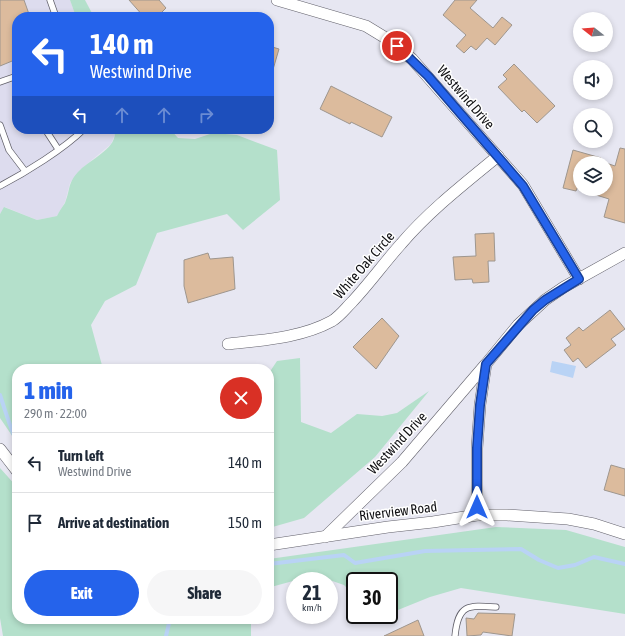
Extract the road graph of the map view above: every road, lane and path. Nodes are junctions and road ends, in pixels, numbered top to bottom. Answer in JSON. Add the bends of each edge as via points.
{"nodes":[{"id":1,"x":50,"y":0,"type":"edge"},
{"id":2,"x":278,"y":0,"type":"edge"},
{"id":3,"x":54,"y":12,"type":"edge"},
{"id":4,"x":12,"y":78,"type":"edge"},
{"id":5,"x":0,"y":82,"type":"edge"},
{"id":6,"x":0,"y":124,"type":"edge"},
{"id":7,"x":49,"y":134,"type":"edge"},
{"id":8,"x":78,"y":134,"type":"edge"},
{"id":9,"x":58,"y":149,"type":"junction"},
{"id":10,"x":498,"y":156,"type":"junction"},
{"id":11,"x":25,"y":171,"type":"junction"},
{"id":12,"x":0,"y":186,"type":"edge"},
{"id":13,"x":625,"y":253,"type":"edge"},
{"id":14,"x":579,"y":279,"type":"junction"},
{"id":15,"x":228,"y":344,"type":"dead end"},
{"id":16,"x":486,"y":364,"type":"junction"},
{"id":17,"x":0,"y":449,"type":"edge"},
{"id":18,"x":12,"y":465,"type":"edge"},
{"id":19,"x":477,"y":515,"type":"junction"},
{"id":20,"x":625,"y":534,"type":"edge"},
{"id":21,"x":325,"y":537,"type":"junction"},
{"id":22,"x":274,"y":544,"type":"edge"},
{"id":23,"x":496,"y":607,"type":"dead end"},
{"id":24,"x":455,"y":636,"type":"edge"}],
"edges":[{"from":1,"to":3,"type":"lane"},
{"from":2,"to":10,"type":"street","name":"Westwind Drive","via":[[366,26],[383,36],[402,50],[428,76]]},
{"from":4,"to":5,"type":"lane"},
{"from":6,"to":11,"type":"lane","via":[[9,150]]},
{"from":7,"to":9,"type":"lane"},
{"from":8,"to":9,"type":"lane"},
{"from":9,"to":11,"type":"lane"},
{"from":10,"to":14,"type":"street","name":"Westwind Drive","via":[[523,186]]},
{"from":10,"to":15,"type":"street","name":"White Oak Circle","via":[[420,223],[366,287],[332,321],[297,334]]},
{"from":11,"to":12,"type":"lane"},
{"from":13,"to":14,"type":"street","name":"Westwind Drive"},
{"from":14,"to":16,"type":"street","name":"Westwind Drive","via":[[533,310]]},
{"from":16,"to":19,"type":"street","via":[[477,448]]},
{"from":16,"to":21,"type":"street","name":"Westwind Drive","via":[[402,462]]},
{"from":17,"to":18,"type":"street"},
{"from":19,"to":20,"type":"street","name":"Riverview Road","via":[[568,519]]},
{"from":19,"to":21,"type":"street","name":"Riverview Road"},
{"from":21,"to":22,"type":"street","name":"Riverview Road"},
{"from":23,"to":24,"type":"lane","via":[[476,606],[465,609],[456,622]]}]}
